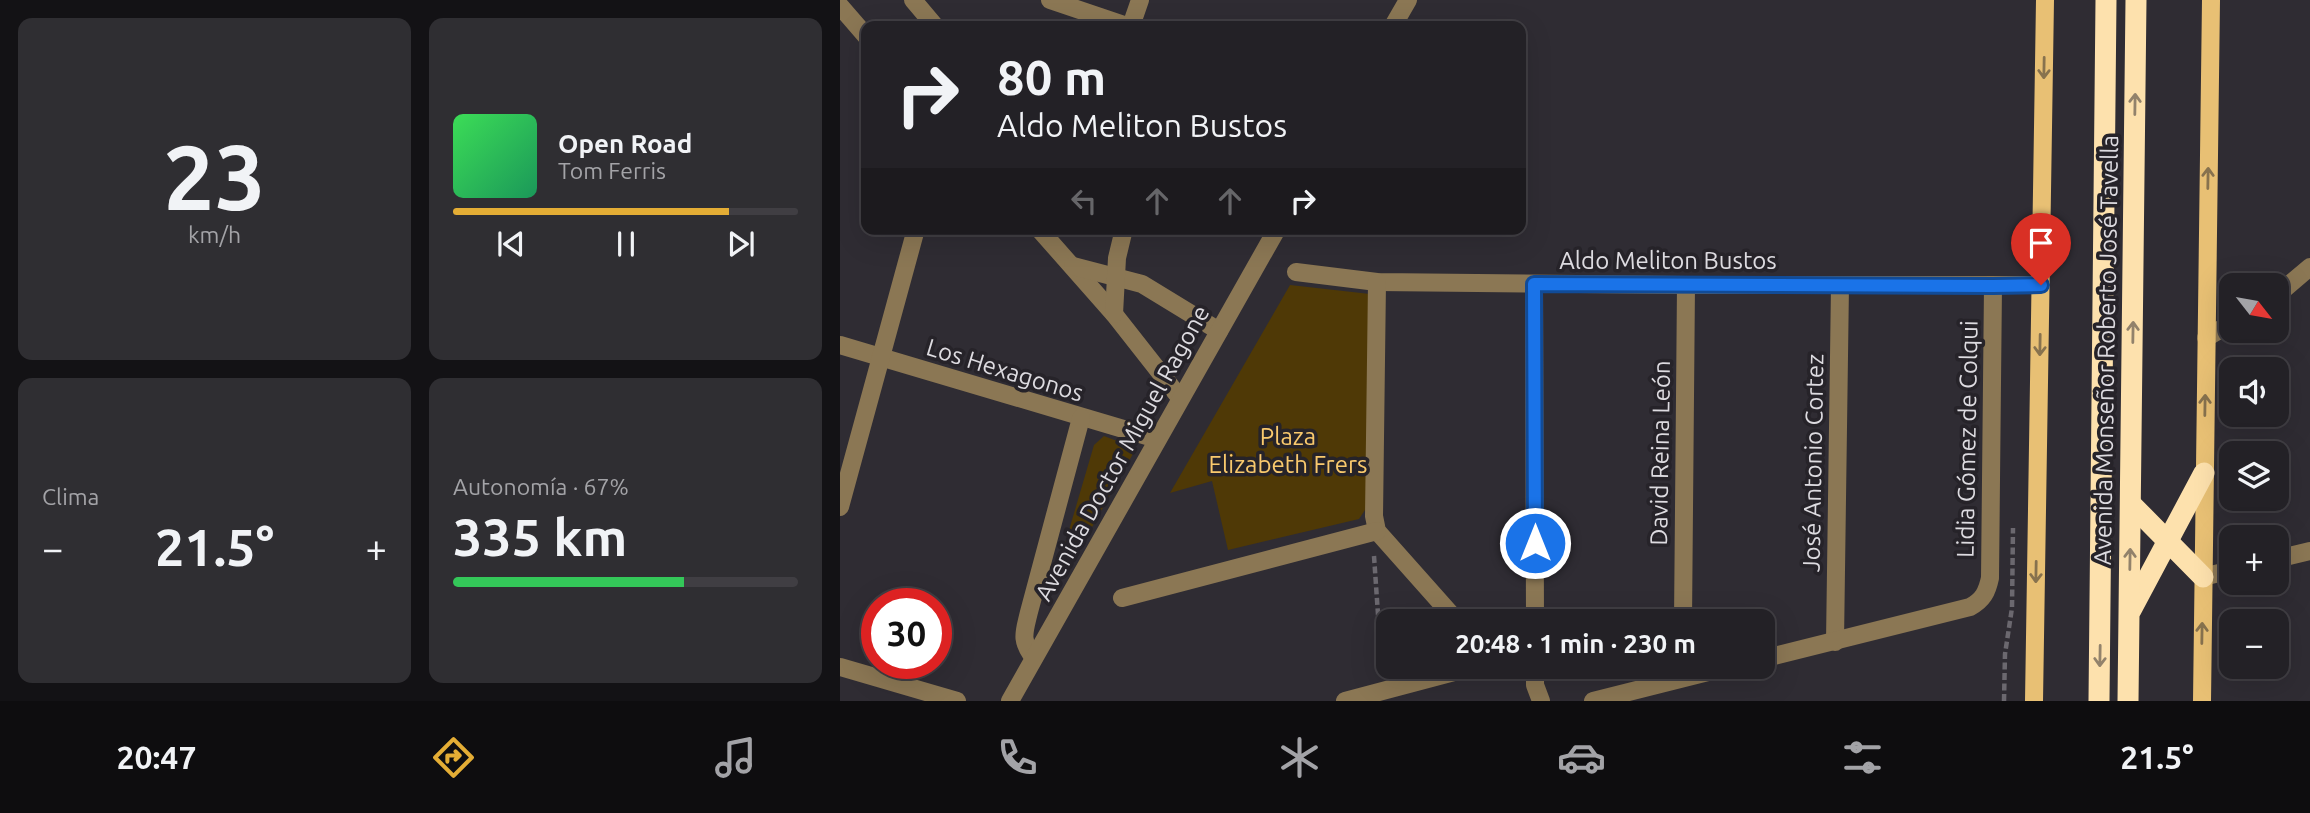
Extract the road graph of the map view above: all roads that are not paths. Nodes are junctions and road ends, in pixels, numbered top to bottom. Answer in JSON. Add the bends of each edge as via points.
{"nodes":[{"id":1,"x":913,"y":0,"type":"edge"},
{"id":2,"x":1050,"y":0,"type":"edge"},
{"id":3,"x":1140,"y":0,"type":"edge"},
{"id":4,"x":1408,"y":0,"type":"edge"},
{"id":5,"x":2045,"y":0,"type":"edge"},
{"id":6,"x":2106,"y":0,"type":"edge"},
{"id":7,"x":2136,"y":0,"type":"edge"},
{"id":8,"x":2211,"y":0,"type":"edge"},
{"id":9,"x":840,"y":6,"type":"edge"},
{"id":10,"x":932,"y":21,"type":"edge"},
{"id":11,"x":1114,"y":21,"type":"edge"},
{"id":12,"x":1131,"y":21,"type":"edge"},
{"id":13,"x":1397,"y":21,"type":"edge"},
{"id":14,"x":861,"y":30,"type":"edge"},
{"id":15,"x":914,"y":235,"type":"edge"},
{"id":16,"x":1045,"y":235,"type":"edge"},
{"id":17,"x":1120,"y":235,"type":"edge"},
{"id":18,"x":1274,"y":235,"type":"edge"},
{"id":19,"x":1073,"y":266,"type":"junction"},
{"id":20,"x":2310,"y":267,"type":"edge"},
{"id":21,"x":1296,"y":272,"type":"dead end"},
{"id":22,"x":1116,"y":276,"type":"junction"},
{"id":23,"x":1377,"y":282,"type":"junction"},
{"id":24,"x":1534,"y":284,"type":"junction"},
{"id":25,"x":1686,"y":285,"type":"junction"},
{"id":26,"x":1840,"y":285,"type":"junction"},
{"id":27,"x":2041,"y":285,"type":"junction"},
{"id":28,"x":2289,"y":285,"type":"edge"},
{"id":29,"x":1993,"y":286,"type":"junction"},
{"id":30,"x":1114,"y":314,"type":"junction"},
{"id":31,"x":2219,"y":330,"type":"edge"},
{"id":32,"x":1219,"y":331,"type":"junction"},
{"id":33,"x":2206,"y":338,"type":"junction"},
{"id":34,"x":840,"y":345,"type":"edge"},
{"id":35,"x":880,"y":357,"type":"junction"},
{"id":36,"x":1180,"y":398,"type":"junction"},
{"id":37,"x":1081,"y":418,"type":"junction"},
{"id":38,"x":1157,"y":439,"type":"junction"},
{"id":39,"x":2204,"y":473,"type":"junction"},
{"id":40,"x":2131,"y":503,"type":"junction"},
{"id":41,"x":840,"y":507,"type":"edge"},
{"id":42,"x":1377,"y":531,"type":"junction"},
{"id":43,"x":2168,"y":540,"type":"junction"},
{"id":44,"x":2310,"y":551,"type":"edge"},
{"id":45,"x":2289,"y":556,"type":"edge"},
{"id":46,"x":2219,"y":573,"type":"edge"},
{"id":47,"x":2203,"y":577,"type":"junction"},
{"id":48,"x":1122,"y":598,"type":"dead end"},
{"id":49,"x":1446,"y":609,"type":"edge"},
{"id":50,"x":1535,"y":609,"type":"edge"},
{"id":51,"x":1683,"y":609,"type":"edge"},
{"id":52,"x":2129,"y":615,"type":"junction"},
{"id":53,"x":1835,"y":642,"type":"junction"},
{"id":54,"x":1775,"y":656,"type":"edge"},
{"id":55,"x":1034,"y":658,"type":"junction"},
{"id":56,"x":840,"y":667,"type":"edge"},
{"id":57,"x":1430,"y":679,"type":"edge"},
{"id":58,"x":1535,"y":679,"type":"edge"},
{"id":59,"x":1661,"y":679,"type":"edge"},
{"id":60,"x":957,"y":701,"type":"edge"},
{"id":61,"x":1010,"y":701,"type":"edge"},
{"id":62,"x":1345,"y":701,"type":"edge"},
{"id":63,"x":1541,"y":701,"type":"edge"},
{"id":64,"x":1593,"y":701,"type":"edge"},
{"id":65,"x":2034,"y":701,"type":"edge"},
{"id":66,"x":2099,"y":701,"type":"edge"},
{"id":67,"x":2128,"y":701,"type":"edge"},
{"id":68,"x":2202,"y":701,"type":"edge"}],
"edges":[{"from":1,"to":10,"type":"street"},
{"from":2,"to":11,"type":"street"},
{"from":3,"to":12,"type":"street"},
{"from":4,"to":13,"type":"street"},
{"from":5,"to":27,"type":"main road","one_way":true},
{"from":6,"to":66,"type":"highway","name":"Avenida Monseñor Roberto José Tavella","one_way":true},
{"from":40,"to":7,"type":"highway","name":"Avenida Monseñor Roberto José Tavella","one_way":true},
{"from":33,"to":8,"type":"main road","one_way":true},
{"from":9,"to":14,"type":"street"},
{"from":15,"to":35,"type":"street"},
{"from":16,"to":19,"type":"street"},
{"from":17,"to":22,"type":"street"},
{"from":18,"to":32,"type":"street","name":"Avenida Doctor Miguel Ragone"},
{"from":19,"to":22,"type":"street"},
{"from":19,"to":30,"type":"street"},
{"from":20,"to":28,"type":"street"},
{"from":21,"to":23,"type":"street","name":"Aldo Meliton Bustos"},
{"from":22,"to":30,"type":"street"},
{"from":22,"to":32,"type":"street","via":[[1142,284]]},
{"from":23,"to":24,"type":"street","name":"Aldo Meliton Bustos"},
{"from":23,"to":42,"type":"street"},
{"from":24,"to":25,"type":"street","name":"Aldo Meliton Bustos"},
{"from":24,"to":50,"type":"street"},
{"from":25,"to":26,"type":"street","name":"Aldo Meliton Bustos"},
{"from":25,"to":51,"type":"street","name":"David Reina León"},
{"from":26,"to":29,"type":"street","name":"Aldo Meliton Bustos"},
{"from":26,"to":53,"type":"street","name":"José Antonio Cortez"},
{"from":27,"to":29,"type":"street","name":"Aldo Meliton Bustos"},
{"from":27,"to":65,"type":"main road","one_way":true},
{"from":29,"to":53,"type":"street","name":"Lidia Gómez de Colqui","via":[[1987,592],[1970,607]]},
{"from":30,"to":36,"type":"street"},
{"from":31,"to":33,"type":"street"},
{"from":32,"to":36,"type":"street","name":"Avenida Doctor Miguel Ragone"},
{"from":39,"to":33,"type":"main road","one_way":true},
{"from":34,"to":35,"type":"street","name":"Los Hexagonos"},
{"from":35,"to":37,"type":"street","name":"Los Hexagonos"},
{"from":35,"to":41,"type":"street"},
{"from":36,"to":38,"type":"street","name":"Avenida Doctor Miguel Ragone"},
{"from":37,"to":38,"type":"street","name":"Los Hexagonos"},
{"from":37,"to":55,"type":"street","via":[[1028,612],[1023,639]]},
{"from":38,"to":55,"type":"street","name":"Avenida Doctor Miguel Ragone"},
{"from":39,"to":43,"type":"highway"},
{"from":39,"to":47,"type":"main road"},
{"from":40,"to":43,"type":"highway"},
{"from":52,"to":40,"type":"highway","name":"Avenida Monseñor Roberto José Tavella","one_way":true},
{"from":42,"to":48,"type":"street"},
{"from":42,"to":49,"type":"street"},
{"from":43,"to":47,"type":"highway"},
{"from":43,"to":52,"type":"highway"},
{"from":44,"to":45,"type":"street"},
{"from":46,"to":47,"type":"street"},
{"from":68,"to":47,"type":"main road","one_way":true},
{"from":52,"to":67,"type":"highway","name":"Avenida Monseñor Roberto José Tavella"},
{"from":53,"to":54,"type":"street"},
{"from":55,"to":61,"type":"street","name":"Avenida Doctor Miguel Ragone"},
{"from":56,"to":60,"type":"street"},
{"from":57,"to":62,"type":"street"},
{"from":58,"to":63,"type":"street"},
{"from":59,"to":64,"type":"street"}]}
